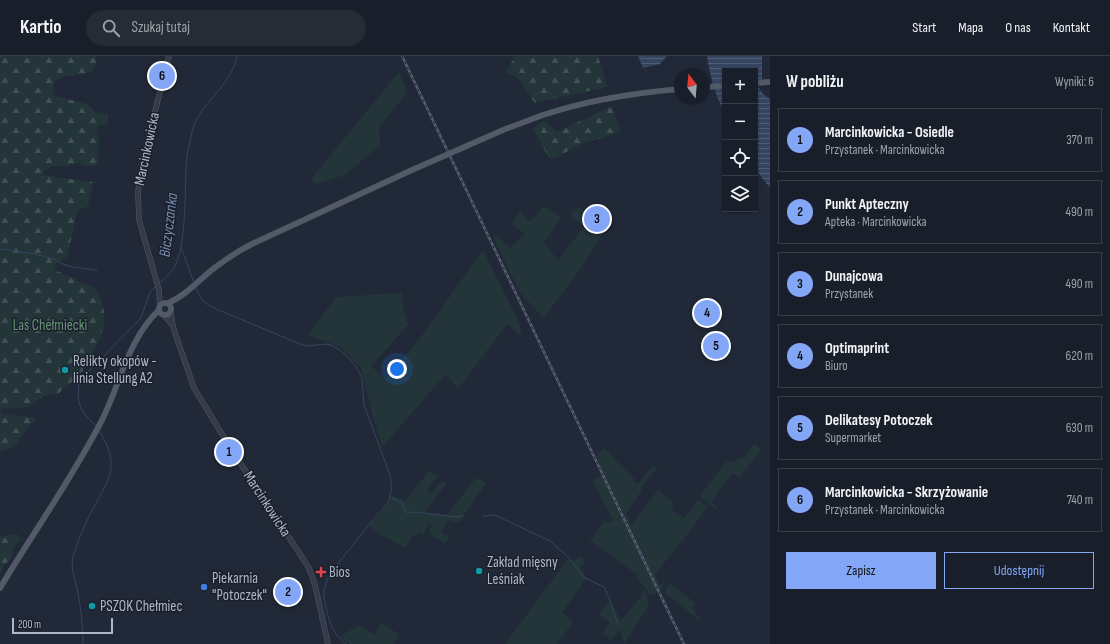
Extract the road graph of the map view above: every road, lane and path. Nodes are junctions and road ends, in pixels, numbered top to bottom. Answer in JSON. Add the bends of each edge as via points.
{"nodes":[{"id":1,"x":169,"y":56,"type":"edge"},
{"id":2,"x":770,"y":82,"type":"edge"},
{"id":3,"x":758,"y":84,"type":"edge"},
{"id":4,"x":722,"y":86,"type":"edge"},
{"id":5,"x":710,"y":87,"type":"edge"},
{"id":6,"x":674,"y":90,"type":"edge"},
{"id":7,"x":159,"y":290,"type":"junction"},
{"id":8,"x":169,"y":306,"type":"junction"},
{"id":9,"x":161,"y":311,"type":"junction"},
{"id":10,"x":173,"y":327,"type":"junction"},
{"id":11,"x":0,"y":588,"type":"edge"},
{"id":12,"x":328,"y":644,"type":"edge"}],
"edges":[{"from":1,"to":7,"type":"street","name":"Marcinkowicka","via":[[139,183],[140,220]]},
{"from":2,"to":3,"type":"main road"},
{"from":4,"to":5,"type":"main road"},
{"from":6,"to":8,"type":"main road","bridge":true,"via":[[615,96],[522,122],[274,233],[240,251]]},
{"from":7,"to":8,"type":"street","name":"Marcinkowicka"},
{"from":7,"to":9,"type":"street","name":"Marcinkowicka"},
{"from":8,"to":9,"type":"main road"},
{"from":8,"to":9,"type":"main road","via":[[168,315]]},
{"from":8,"to":10,"type":"street","name":"Marcinkowicka"},
{"from":9,"to":10,"type":"street","name":"Marcinkowicka"},
{"from":9,"to":11,"type":"main road","via":[[141,331],[135,341],[93,437],[57,500]]},
{"from":10,"to":12,"type":"street","name":"Marcinkowicka","via":[[198,396],[309,568]]}]}
